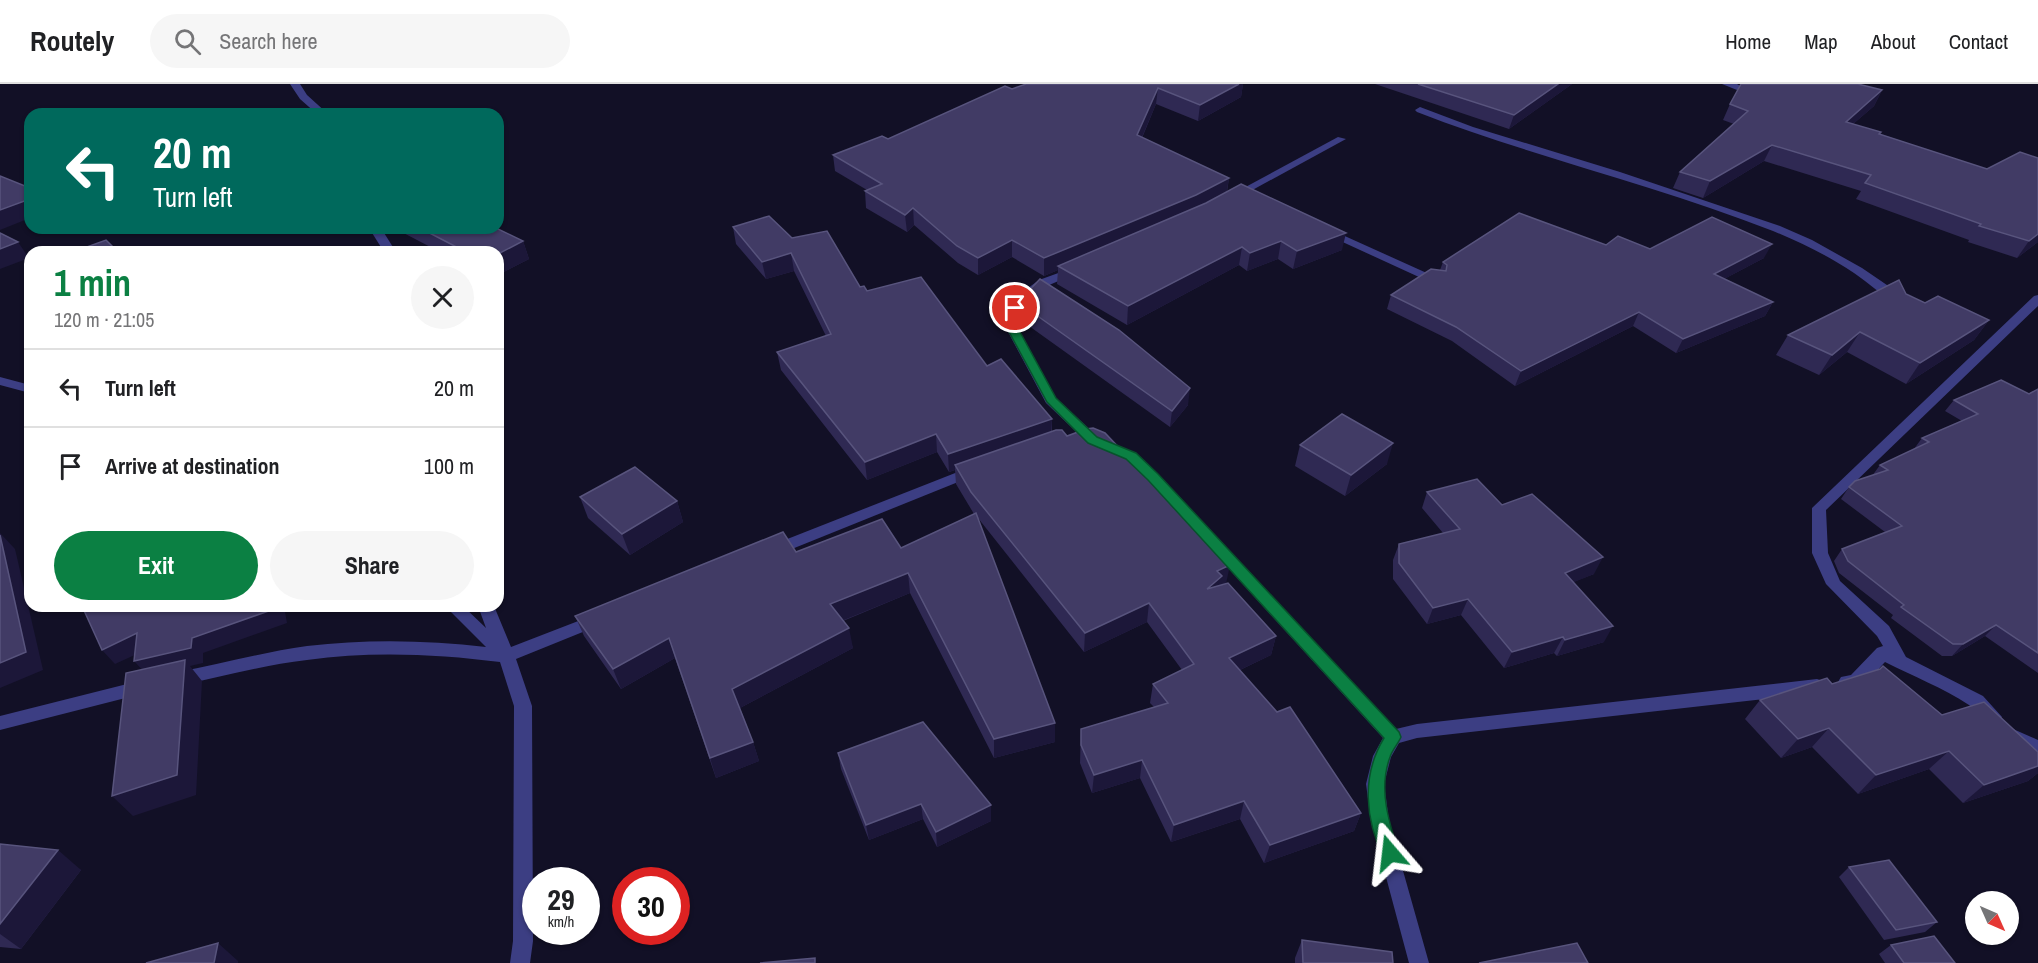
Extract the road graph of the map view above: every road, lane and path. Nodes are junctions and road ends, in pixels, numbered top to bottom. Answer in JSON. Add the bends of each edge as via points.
{"nodes":[{"id":1,"x":295,"y":84,"type":"edge"},
{"id":2,"x":1727,"y":84,"type":"edge"},
{"id":3,"x":1737,"y":87,"type":"edge"},
{"id":4,"x":316,"y":108,"type":"edge"},
{"id":5,"x":1419,"y":110,"type":"dead end"},
{"id":6,"x":1341,"y":139,"type":"dead end"},
{"id":7,"x":1225,"y":201,"type":"edge"},
{"id":8,"x":1318,"y":226,"type":"edge"},
{"id":9,"x":1084,"y":266,"type":"edge"},
{"id":10,"x":1436,"y":281,"type":"edge"},
{"id":11,"x":2038,"y":299,"type":"edge"},
{"id":12,"x":1912,"y":303,"type":"edge"},
{"id":13,"x":0,"y":381,"type":"edge"},
{"id":14,"x":24,"y":387,"type":"edge"},
{"id":15,"x":1093,"y":440,"type":"junction"},
{"id":16,"x":1073,"y":442,"type":"edge"},
{"id":17,"x":991,"y":465,"type":"edge"},
{"id":18,"x":755,"y":558,"type":"edge"},
{"id":19,"x":459,"y":612,"type":"edge"},
{"id":20,"x":488,"y":612,"type":"edge"},
{"id":21,"x":611,"y":615,"type":"edge"},
{"id":22,"x":1882,"y":653,"type":"junction"},
{"id":23,"x":506,"y":656,"type":"junction"},
{"id":24,"x":0,"y":723,"type":"edge"},
{"id":25,"x":1393,"y":737,"type":"junction"},
{"id":26,"x":2038,"y":748,"type":"edge"},
{"id":27,"x":520,"y":963,"type":"edge"},
{"id":28,"x":1419,"y":963,"type":"edge"}],
"edges":[{"from":1,"to":4,"type":"street"},
{"from":2,"to":3,"type":"street"},
{"from":5,"to":12,"type":"street","via":[[1776,228],[1808,242]]},
{"from":6,"to":7,"type":"street","via":[[1248,194]]},
{"from":8,"to":10,"type":"street"},
{"from":9,"to":15,"type":"street","via":[[1028,294],[1015,308],[1013,330],[1051,400]]},
{"from":11,"to":22,"type":"street","via":[[1991,338],[1819,508],[1820,553],[1834,584],[1883,631],[1899,660]]},
{"from":13,"to":14,"type":"street"},
{"from":15,"to":16,"type":"street"},
{"from":15,"to":25,"type":"street","via":[[1131,456],[1153,477]]},
{"from":17,"to":18,"type":"street"},
{"from":19,"to":23,"type":"street"},
{"from":20,"to":23,"type":"street"},
{"from":21,"to":23,"type":"street"},
{"from":22,"to":25,"type":"street","via":[[1856,681],[1417,731]]},
{"from":22,"to":26,"type":"street","via":[[1977,701],[2014,738]]},
{"from":23,"to":24,"type":"street","via":[[448,649],[307,653],[210,670]]},
{"from":23,"to":27,"type":"street","via":[[523,706]]},
{"from":25,"to":28,"type":"street","via":[[1382,756],[1375,784],[1380,821]]}]}
